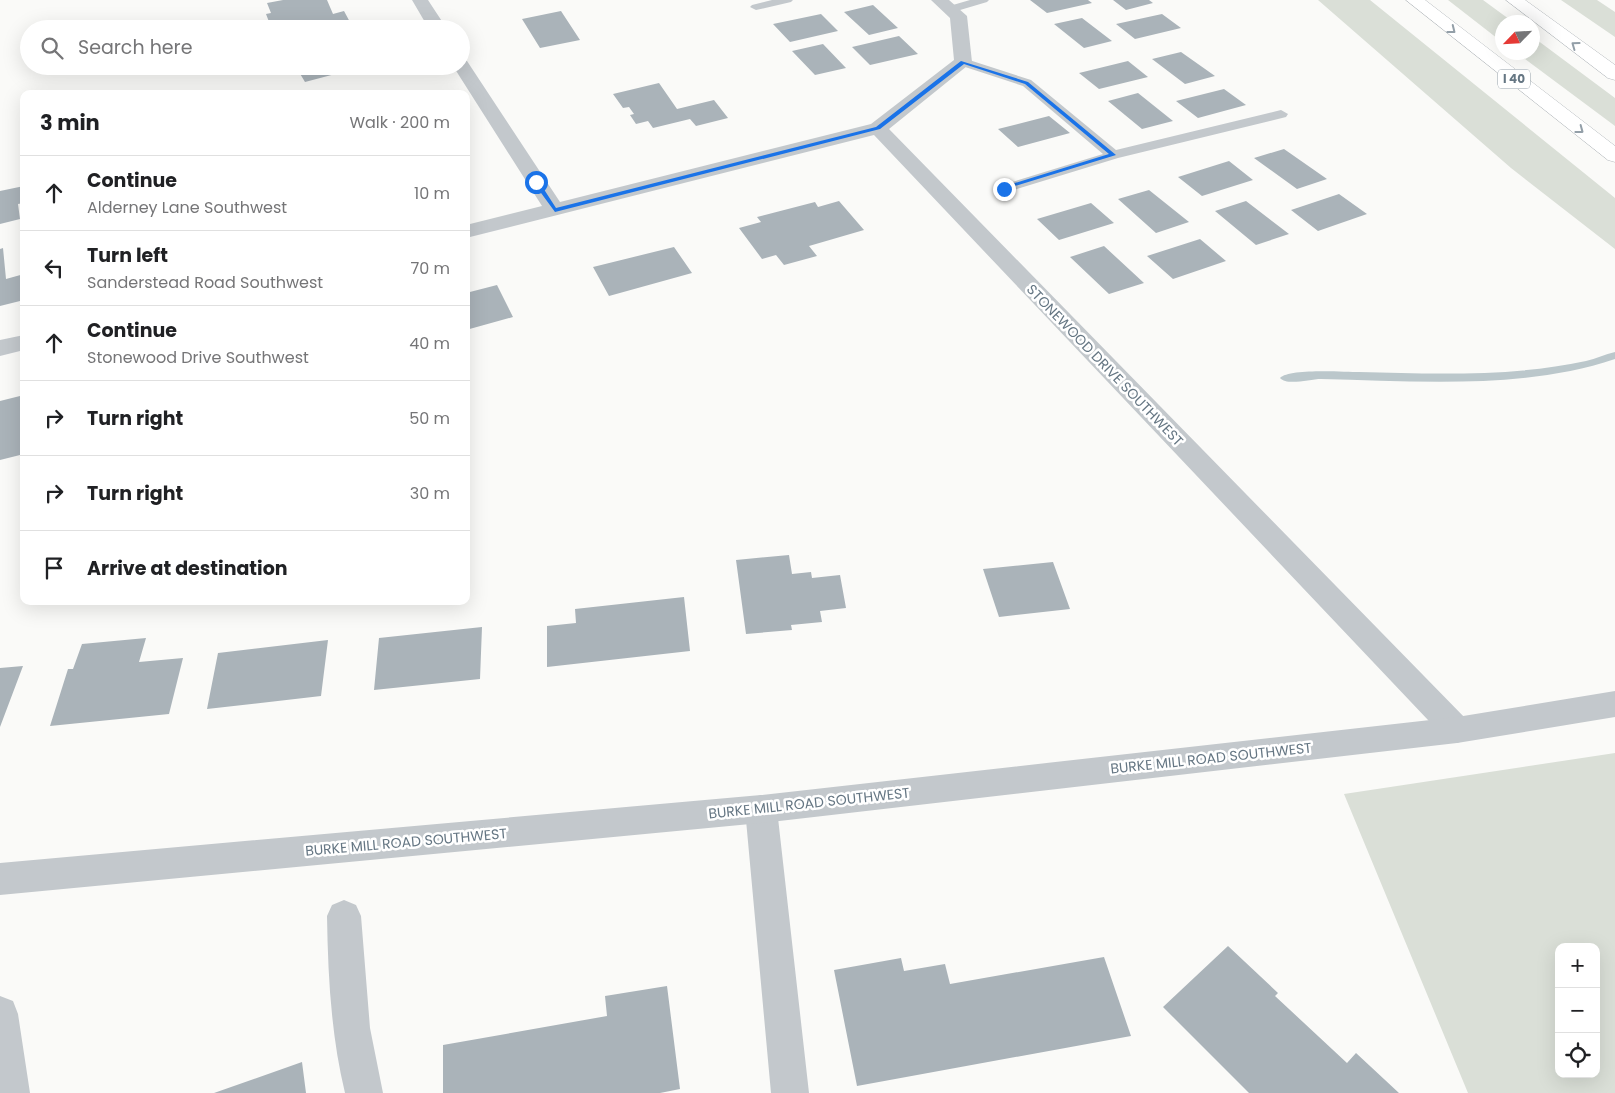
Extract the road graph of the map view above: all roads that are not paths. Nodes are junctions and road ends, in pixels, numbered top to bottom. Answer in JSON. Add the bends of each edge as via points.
{"nodes":[{"id":1,"x":420,"y":0,"type":"edge"},
{"id":2,"x":787,"y":0,"type":"edge"},
{"id":3,"x":983,"y":0,"type":"edge"},
{"id":4,"x":1414,"y":0,"type":"edge"},
{"id":5,"x":1514,"y":0,"type":"edge"},
{"id":6,"x":945,"y":4,"type":"edge"},
{"id":7,"x":756,"y":7,"type":"dead end"},
{"id":8,"x":432,"y":20,"type":"edge"},
{"id":9,"x":963,"y":62,"type":"junction"},
{"id":10,"x":1615,"y":74,"type":"edge"},
{"id":11,"x":467,"y":75,"type":"edge"},
{"id":12,"x":1281,"y":114,"type":"dead end"},
{"id":13,"x":878,"y":128,"type":"junction"},
{"id":14,"x":1113,"y":155,"type":"junction"},
{"id":15,"x":1615,"y":156,"type":"edge"},
{"id":16,"x":1004,"y":189,"type":"dead end"},
{"id":17,"x":555,"y":210,"type":"junction"},
{"id":18,"x":470,"y":231,"type":"edge"},
{"id":19,"x":20,"y":343,"type":"edge"},
{"id":20,"x":0,"y":348,"type":"edge"},
{"id":21,"x":1615,"y":704,"type":"edge"},
{"id":22,"x":1456,"y":730,"type":"junction"},
{"id":23,"x":762,"y":809,"type":"junction"},
{"id":24,"x":0,"y":879,"type":"edge"},
{"id":25,"x":344,"y":916,"type":"dead end"},
{"id":26,"x":0,"y":1014,"type":"edge"},
{"id":27,"x":11,"y":1093,"type":"edge"},
{"id":28,"x":364,"y":1093,"type":"edge"},
{"id":29,"x":790,"y":1093,"type":"edge"}],
"edges":[{"from":1,"to":8,"type":"street"},
{"from":2,"to":7,"type":"lane"},
{"from":3,"to":6,"type":"lane"},
{"from":4,"to":15,"type":"highway","number":"I 40","one_way":true},
{"from":10,"to":5,"type":"highway","one_way":true},
{"from":6,"to":9,"type":"street","via":[[958,16]]},
{"from":9,"to":13,"type":"street"},
{"from":9,"to":14,"type":"lane","via":[[1026,83]]},
{"from":11,"to":17,"type":"street"},
{"from":12,"to":14,"type":"lane"},
{"from":13,"to":17,"type":"street"},
{"from":13,"to":22,"type":"street","name":"STONEWOOD DRIVE SOUTHWEST"},
{"from":14,"to":16,"type":"lane"},
{"from":17,"to":18,"type":"street"},
{"from":19,"to":20,"type":"street"},
{"from":21,"to":22,"type":"street","name":"BURKE MILL ROAD SOUTHWEST"},
{"from":22,"to":23,"type":"street","name":"BURKE MILL ROAD SOUTHWEST"},
{"from":23,"to":24,"type":"street","name":"BURKE MILL ROAD SOUTHWEST"},
{"from":23,"to":29,"type":"street"},
{"from":25,"to":28,"type":"street","via":[[347,990],[358,1072]]},
{"from":26,"to":27,"type":"street"}]}
